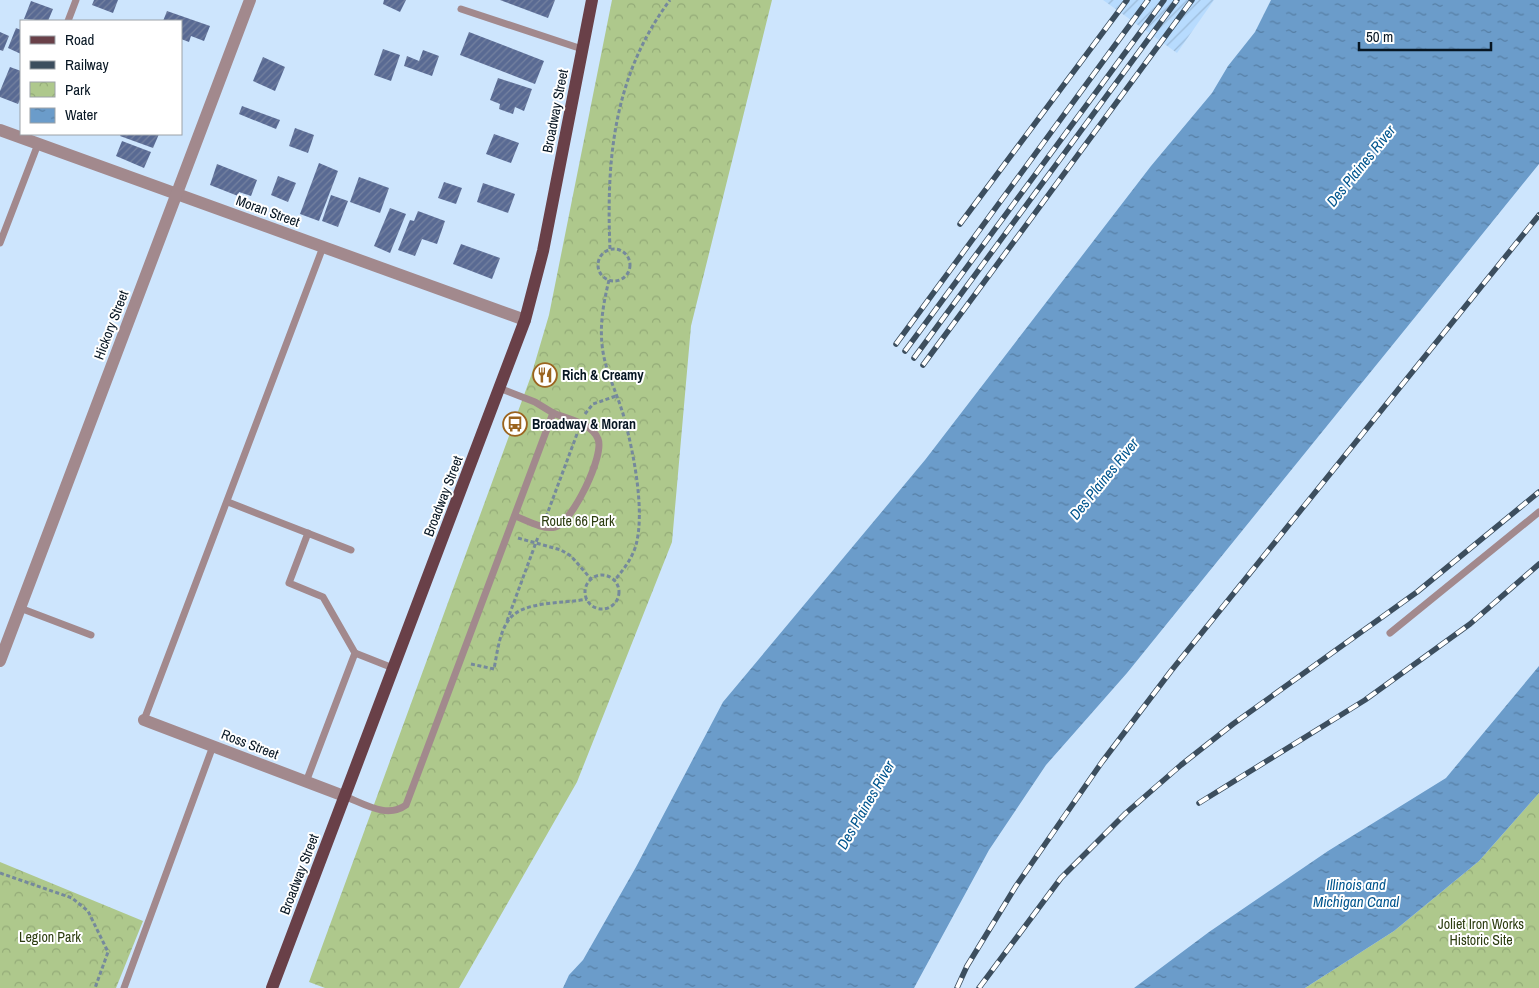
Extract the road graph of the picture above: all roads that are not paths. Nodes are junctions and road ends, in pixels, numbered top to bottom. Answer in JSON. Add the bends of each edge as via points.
{"nodes":[{"id":1,"x":76,"y":0,"type":"edge"},
{"id":2,"x":250,"y":0,"type":"edge"},
{"id":3,"x":592,"y":0,"type":"edge"},
{"id":4,"x":461,"y":9,"type":"dead end"},
{"id":5,"x":68,"y":20,"type":"edge"},
{"id":6,"x":582,"y":49,"type":"junction"},
{"id":7,"x":0,"y":130,"type":"edge"},
{"id":8,"x":23,"y":136,"type":"edge"},
{"id":9,"x":38,"y":144,"type":"junction"},
{"id":10,"x":177,"y":194,"type":"junction"},
{"id":11,"x":0,"y":243,"type":"edge"},
{"id":12,"x":323,"y":247,"type":"junction"},
{"id":13,"x":525,"y":320,"type":"junction"},
{"id":14,"x":500,"y":388,"type":"junction"},
{"id":15,"x":553,"y":413,"type":"junction"},
{"id":16,"x":228,"y":502,"type":"junction"},
{"id":17,"x":1539,"y":512,"type":"edge"},
{"id":18,"x":515,"y":516,"type":"junction"},
{"id":19,"x":308,"y":534,"type":"junction"},
{"id":20,"x":351,"y":550,"type":"dead end"},
{"id":21,"x":20,"y":608,"type":"junction"},
{"id":22,"x":1390,"y":633,"type":"dead end"},
{"id":23,"x":91,"y":635,"type":"dead end"},
{"id":24,"x":355,"y":653,"type":"junction"},
{"id":25,"x":0,"y":661,"type":"edge"},
{"id":26,"x":393,"y":668,"type":"junction"},
{"id":27,"x":144,"y":720,"type":"joint"},
{"id":28,"x":213,"y":746,"type":"junction"},
{"id":29,"x":306,"y":782,"type":"junction"},
{"id":30,"x":344,"y":796,"type":"junction"},
{"id":31,"x":124,"y":988,"type":"edge"},
{"id":32,"x":272,"y":988,"type":"edge"}],
"edges":[{"from":1,"to":5,"type":"lane"},
{"from":2,"to":10,"type":"street","name":"Hickory Street"},
{"from":3,"to":6,"type":"main road","name":"Broadway Street"},
{"from":4,"to":6,"type":"lane"},
{"from":6,"to":13,"type":"main road","name":"Broadway Street","via":[[543,251]]},
{"from":7,"to":8,"type":"street","name":"Moran Street"},
{"from":8,"to":9,"type":"street","name":"Moran Street"},
{"from":9,"to":10,"type":"street","name":"Moran Street"},
{"from":9,"to":11,"type":"lane"},
{"from":10,"to":12,"type":"street","name":"Moran Street"},
{"from":10,"to":21,"type":"street","name":"Hickory Street"},
{"from":12,"to":13,"type":"street","name":"Moran Street"},
{"from":12,"to":16,"type":"lane"},
{"from":13,"to":14,"type":"main road","name":"Broadway Street"},
{"from":14,"to":15,"type":"lane"},
{"from":14,"to":26,"type":"main road","name":"Broadway Street"},
{"from":15,"to":18,"type":"lane"},
{"from":15,"to":18,"type":"lane","via":[[590,429],[598,439],[600,455],[566,521],[554,527],[542,526]]},
{"from":16,"to":19,"type":"lane"},
{"from":16,"to":27,"type":"lane"},
{"from":17,"to":22,"type":"lane"},
{"from":18,"to":30,"type":"lane","via":[[406,805],[397,812],[388,812]]},
{"from":19,"to":20,"type":"lane"},
{"from":19,"to":24,"type":"lane","via":[[289,583],[323,597]]},
{"from":21,"to":23,"type":"lane"},
{"from":21,"to":25,"type":"street","name":"Hickory Street"},
{"from":24,"to":26,"type":"lane"},
{"from":24,"to":29,"type":"lane"},
{"from":26,"to":30,"type":"main road","name":"Broadway Street"},
{"from":27,"to":28,"type":"street","name":"Ross Street"},
{"from":28,"to":29,"type":"street","name":"Ross Street"},
{"from":28,"to":31,"type":"lane"},
{"from":29,"to":30,"type":"street","name":"Ross Street"},
{"from":30,"to":32,"type":"main road","name":"Broadway Street"}]}
